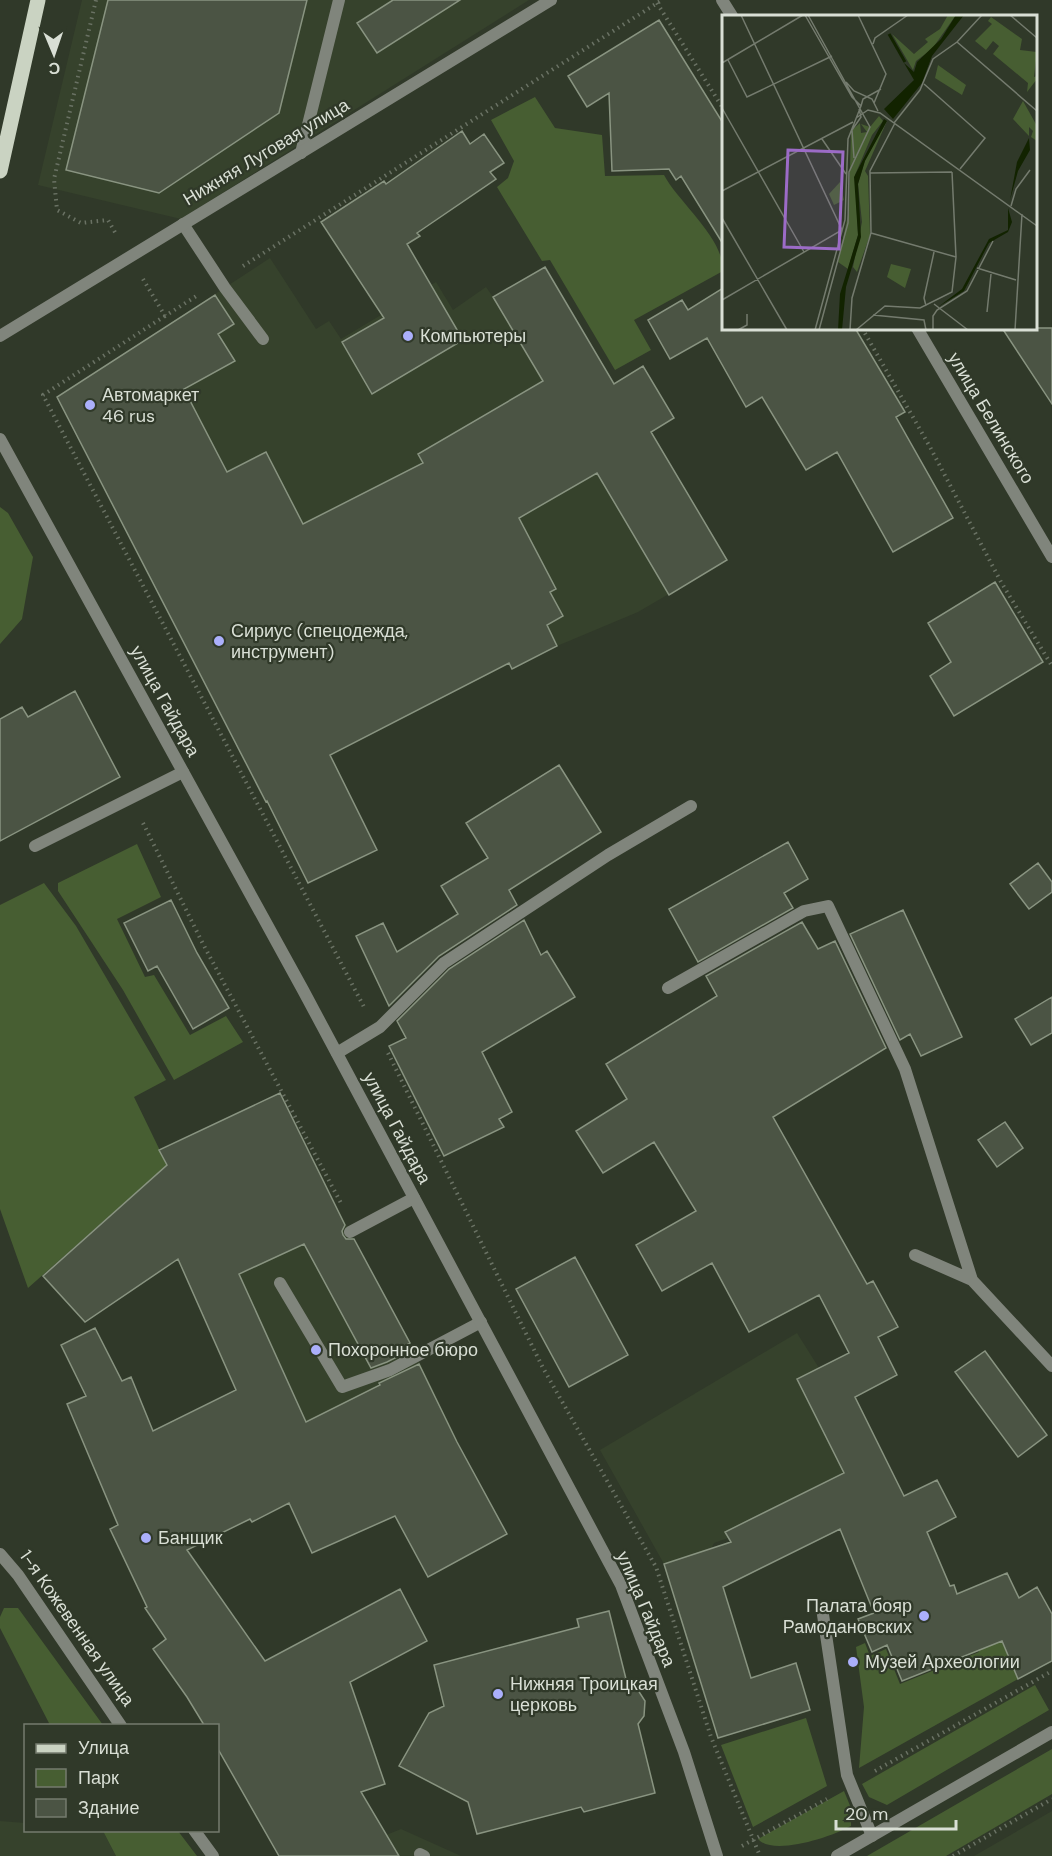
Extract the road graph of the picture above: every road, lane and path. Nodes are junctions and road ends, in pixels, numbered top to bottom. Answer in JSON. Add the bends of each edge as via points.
{"nodes":[{"id":1,"x":38,"y":0,"type":"edge"},
{"id":2,"x":339,"y":0,"type":"edge"},
{"id":3,"x":551,"y":0,"type":"edge"},
{"id":4,"x":722,"y":0,"type":"edge"},
{"id":5,"x":657,"y":3,"type":"dead end"},
{"id":6,"x":731,"y":15,"type":"edge"},
{"id":7,"x":722,"y":108,"type":"edge"},
{"id":8,"x":301,"y":153,"type":"junction"},
{"id":9,"x":0,"y":171,"type":"edge"},
{"id":10,"x":183,"y":224,"type":"junction"},
{"id":11,"x":165,"y":316,"type":"dead end"},
{"id":12,"x":863,"y":330,"type":"edge"},
{"id":13,"x":917,"y":330,"type":"edge"},
{"id":14,"x":0,"y":336,"type":"edge"},
{"id":15,"x":263,"y":339,"type":"dead end"},
{"id":16,"x":0,"y":439,"type":"edge"},
{"id":17,"x":1052,"y":557,"type":"edge"},
{"id":18,"x":1052,"y":666,"type":"edge"},
{"id":19,"x":183,"y":772,"type":"junction"},
{"id":20,"x":131,"y":798,"type":"junction"},
{"id":21,"x":691,"y":806,"type":"dead end"},
{"id":22,"x":35,"y":846,"type":"dead end"},
{"id":23,"x":668,"y":988,"type":"dead end"},
{"id":24,"x":376,"y":1030,"type":"junction"},
{"id":25,"x":337,"y":1053,"type":"junction"},
{"id":26,"x":414,"y":1198,"type":"junction"},
{"id":27,"x":353,"y":1231,"type":"joint"},
{"id":28,"x":915,"y":1255,"type":"dead end"},
{"id":29,"x":972,"y":1280,"type":"junction"},
{"id":30,"x":280,"y":1283,"type":"dead end"},
{"id":31,"x":481,"y":1322,"type":"junction"},
{"id":32,"x":1052,"y":1366,"type":"edge"},
{"id":33,"x":0,"y":1554,"type":"edge"},
{"id":34,"x":822,"y":1608,"type":"dead end"},
{"id":35,"x":1052,"y":1671,"type":"edge"},
{"id":36,"x":120,"y":1724,"type":"edge"},
{"id":37,"x":1052,"y":1732,"type":"edge"},
{"id":38,"x":851,"y":1785,"type":"junction"},
{"id":39,"x":1052,"y":1799,"type":"edge"},
{"id":40,"x":195,"y":1832,"type":"edge"},
{"id":41,"x":872,"y":1836,"type":"junction"},
{"id":42,"x":752,"y":1840,"type":"junction"},
{"id":43,"x":733,"y":1851,"type":"dead end"},
{"id":44,"x":213,"y":1856,"type":"edge"},
{"id":45,"x":717,"y":1856,"type":"edge"},
{"id":46,"x":759,"y":1856,"type":"edge"},
{"id":47,"x":837,"y":1856,"type":"edge"},
{"id":48,"x":953,"y":1856,"type":"edge"}],
"edges":[{"from":1,"to":9,"type":"main road"},
{"from":2,"to":8,"type":"street"},
{"from":3,"to":8,"type":"street","name":"Нижняя Луговая улица"},
{"from":4,"to":6,"type":"street"},
{"from":5,"to":7,"type":"path"},
{"from":8,"to":10,"type":"street","name":"Нижняя Луговая улица"},
{"from":10,"to":14,"type":"street","name":"Нижняя Луговая улица"},
{"from":10,"to":15,"type":"street"},
{"from":11,"to":24,"type":"path","via":[[43,395]]},
{"from":12,"to":18,"type":"path","via":[[1001,582]]},
{"from":13,"to":17,"type":"street","name":"улица Белинского"},
{"from":16,"to":19,"type":"street","name":"улица Гайдара"},
{"from":19,"to":20,"type":"street"},
{"from":19,"to":25,"type":"street","name":"улица Гайдара"},
{"from":20,"to":22,"type":"street"},
{"from":20,"to":27,"type":"path"},
{"from":21,"to":24,"type":"street","via":[[608,855],[444,963]]},
{"from":23,"to":29,"type":"street","via":[[804,911],[828,906],[905,1069]]},
{"from":24,"to":25,"type":"street"},
{"from":24,"to":42,"type":"path","via":[[543,1368],[656,1567],[711,1737]]},
{"from":25,"to":26,"type":"street","name":"улица Гайдара"},
{"from":26,"to":27,"type":"street"},
{"from":26,"to":31,"type":"street","name":"улица Гайдара"},
{"from":28,"to":29,"type":"street"},
{"from":29,"to":32,"type":"street"},
{"from":30,"to":31,"type":"street","via":[[342,1387],[390,1370]]},
{"from":31,"to":45,"type":"street","name":"улица Гайдара","via":[[621,1585],[684,1752]]},
{"from":33,"to":36,"type":"street","name":"1-я Кожевенная улица"},
{"from":34,"to":38,"type":"street"},
{"from":35,"to":38,"type":"path"},
{"from":37,"to":41,"type":"street"},
{"from":38,"to":41,"type":"street"},
{"from":38,"to":42,"type":"path"},
{"from":39,"to":48,"type":"path"},
{"from":40,"to":44,"type":"street"},
{"from":41,"to":47,"type":"street"},
{"from":42,"to":43,"type":"path"},
{"from":42,"to":46,"type":"path"}]}
